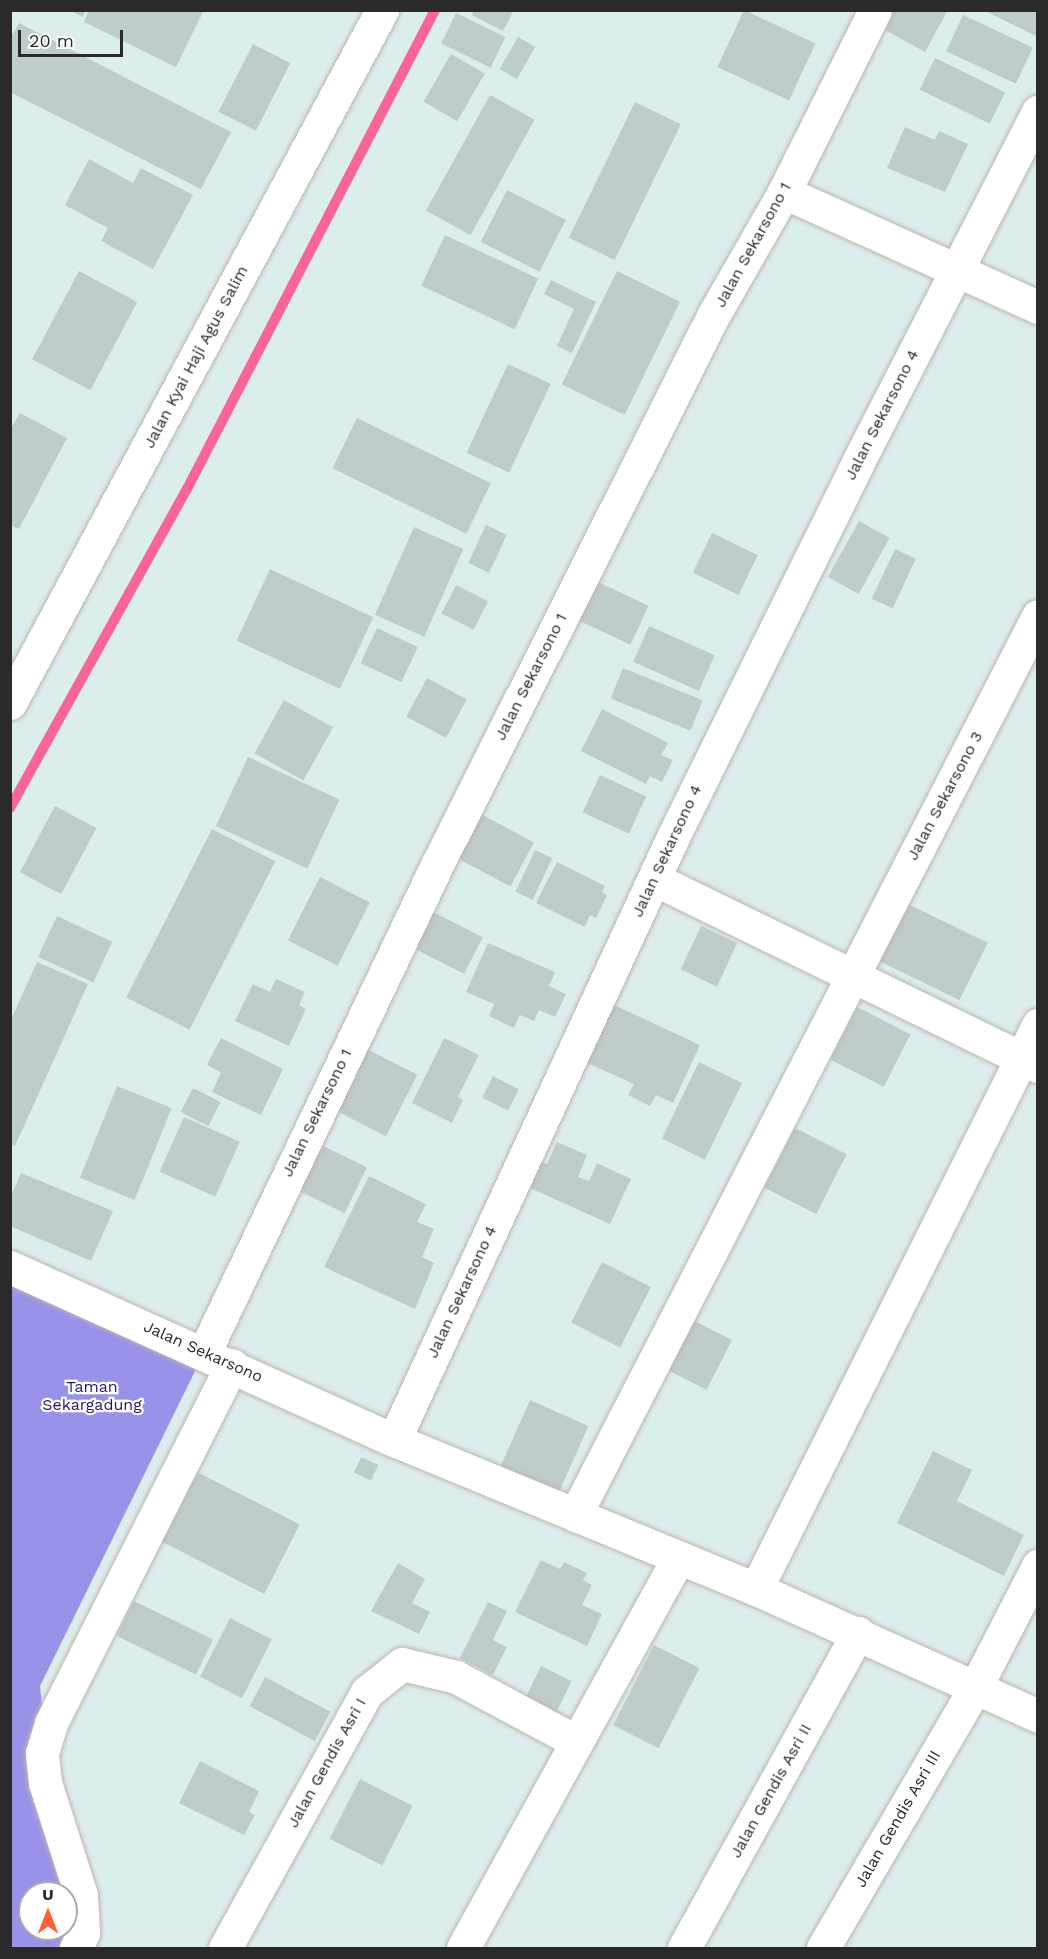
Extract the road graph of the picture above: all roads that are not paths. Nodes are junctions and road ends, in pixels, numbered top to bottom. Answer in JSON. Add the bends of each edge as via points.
{"nodes":[{"id":1,"x":382,"y":10,"type":"edge"},
{"id":2,"x":876,"y":10,"type":"edge"},
{"id":3,"x":1038,"y":112,"type":"edge"},
{"id":4,"x":784,"y":192,"type":"junction"},
{"id":5,"x":956,"y":271,"type":"junction"},
{"id":6,"x":1038,"y":307,"type":"edge"},
{"id":7,"x":1038,"y":616,"type":"edge"},
{"id":8,"x":10,"y":703,"type":"edge"},
{"id":9,"x":654,"y":879,"type":"junction"},
{"id":10,"x":851,"y":975,"type":"junction"},
{"id":11,"x":1038,"y":1025,"type":"edge"},
{"id":12,"x":1029,"y":1062,"type":"edge"},
{"id":13,"x":10,"y":1267,"type":"edge"},
{"id":14,"x":218,"y":1359,"type":"junction"},
{"id":15,"x":394,"y":1440,"type":"junction"},
{"id":16,"x":575,"y":1515,"type":"junction"},
{"id":17,"x":678,"y":1559,"type":"junction"},
{"id":18,"x":1038,"y":1566,"type":"edge"},
{"id":19,"x":756,"y":1589,"type":"junction"},
{"id":20,"x":858,"y":1633,"type":"junction"},
{"id":21,"x":974,"y":1690,"type":"junction"},
{"id":22,"x":1038,"y":1716,"type":"edge"},
{"id":23,"x":577,"y":1742,"type":"junction"},
{"id":24,"x":76,"y":1948,"type":"edge"},
{"id":25,"x":225,"y":1948,"type":"edge"},
{"id":26,"x":463,"y":1948,"type":"edge"},
{"id":27,"x":684,"y":1948,"type":"edge"},
{"id":28,"x":823,"y":1948,"type":"edge"}],
"edges":[{"from":1,"to":8,"type":"street","name":"Jalan Kyai Haji Agus Salim"},
{"from":2,"to":4,"type":"street","name":"Jalan Sekarsono 1"},
{"from":3,"to":5,"type":"street","name":"Jalan Sekarsono 4"},
{"from":4,"to":5,"type":"street"},
{"from":4,"to":14,"type":"street","name":"Jalan Sekarsono 1","via":[[713,316],[437,864]]},
{"from":5,"to":6,"type":"street"},
{"from":5,"to":9,"type":"street","name":"Jalan Sekarsono 4"},
{"from":7,"to":10,"type":"street","name":"Jalan Sekarsono 3"},
{"from":9,"to":10,"type":"street"},
{"from":9,"to":15,"type":"street","name":"Jalan Sekarsono 4"},
{"from":10,"to":12,"type":"street"},
{"from":10,"to":16,"type":"street","name":"Jalan Sekarsono 3"},
{"from":11,"to":12,"type":"street"},
{"from":12,"to":19,"type":"street"},
{"from":13,"to":14,"type":"street","name":"Jalan Sekarsono"},
{"from":14,"to":15,"type":"street","name":"Jalan Sekarsono"},
{"from":14,"to":24,"type":"street","name":"Jalan Sekarsono 1","via":[[51,1723],[42,1753],[45,1783],[81,1895],[83,1933]]},
{"from":15,"to":16,"type":"street","name":"Jalan Sekarsono"},
{"from":16,"to":17,"type":"street","name":"Jalan Sekarsono"},
{"from":17,"to":19,"type":"street","name":"Jalan Sekarsono"},
{"from":17,"to":23,"type":"street"},
{"from":18,"to":21,"type":"street","name":"Jalan Gendis Asri III"},
{"from":19,"to":20,"type":"street","name":"Jalan Sekarsono"},
{"from":20,"to":21,"type":"street","name":"Jalan Sekarsono"},
{"from":20,"to":27,"type":"street","name":"Jalan Gendis Asri II"},
{"from":21,"to":22,"type":"street","name":"Jalan Sekarsono"},
{"from":21,"to":28,"type":"street","name":"Jalan Gendis Asri III"},
{"from":23,"to":25,"type":"street","name":"Jalan Gendis Asri I","via":[[456,1677],[402,1664],[367,1692]]},
{"from":23,"to":26,"type":"street"}]}
